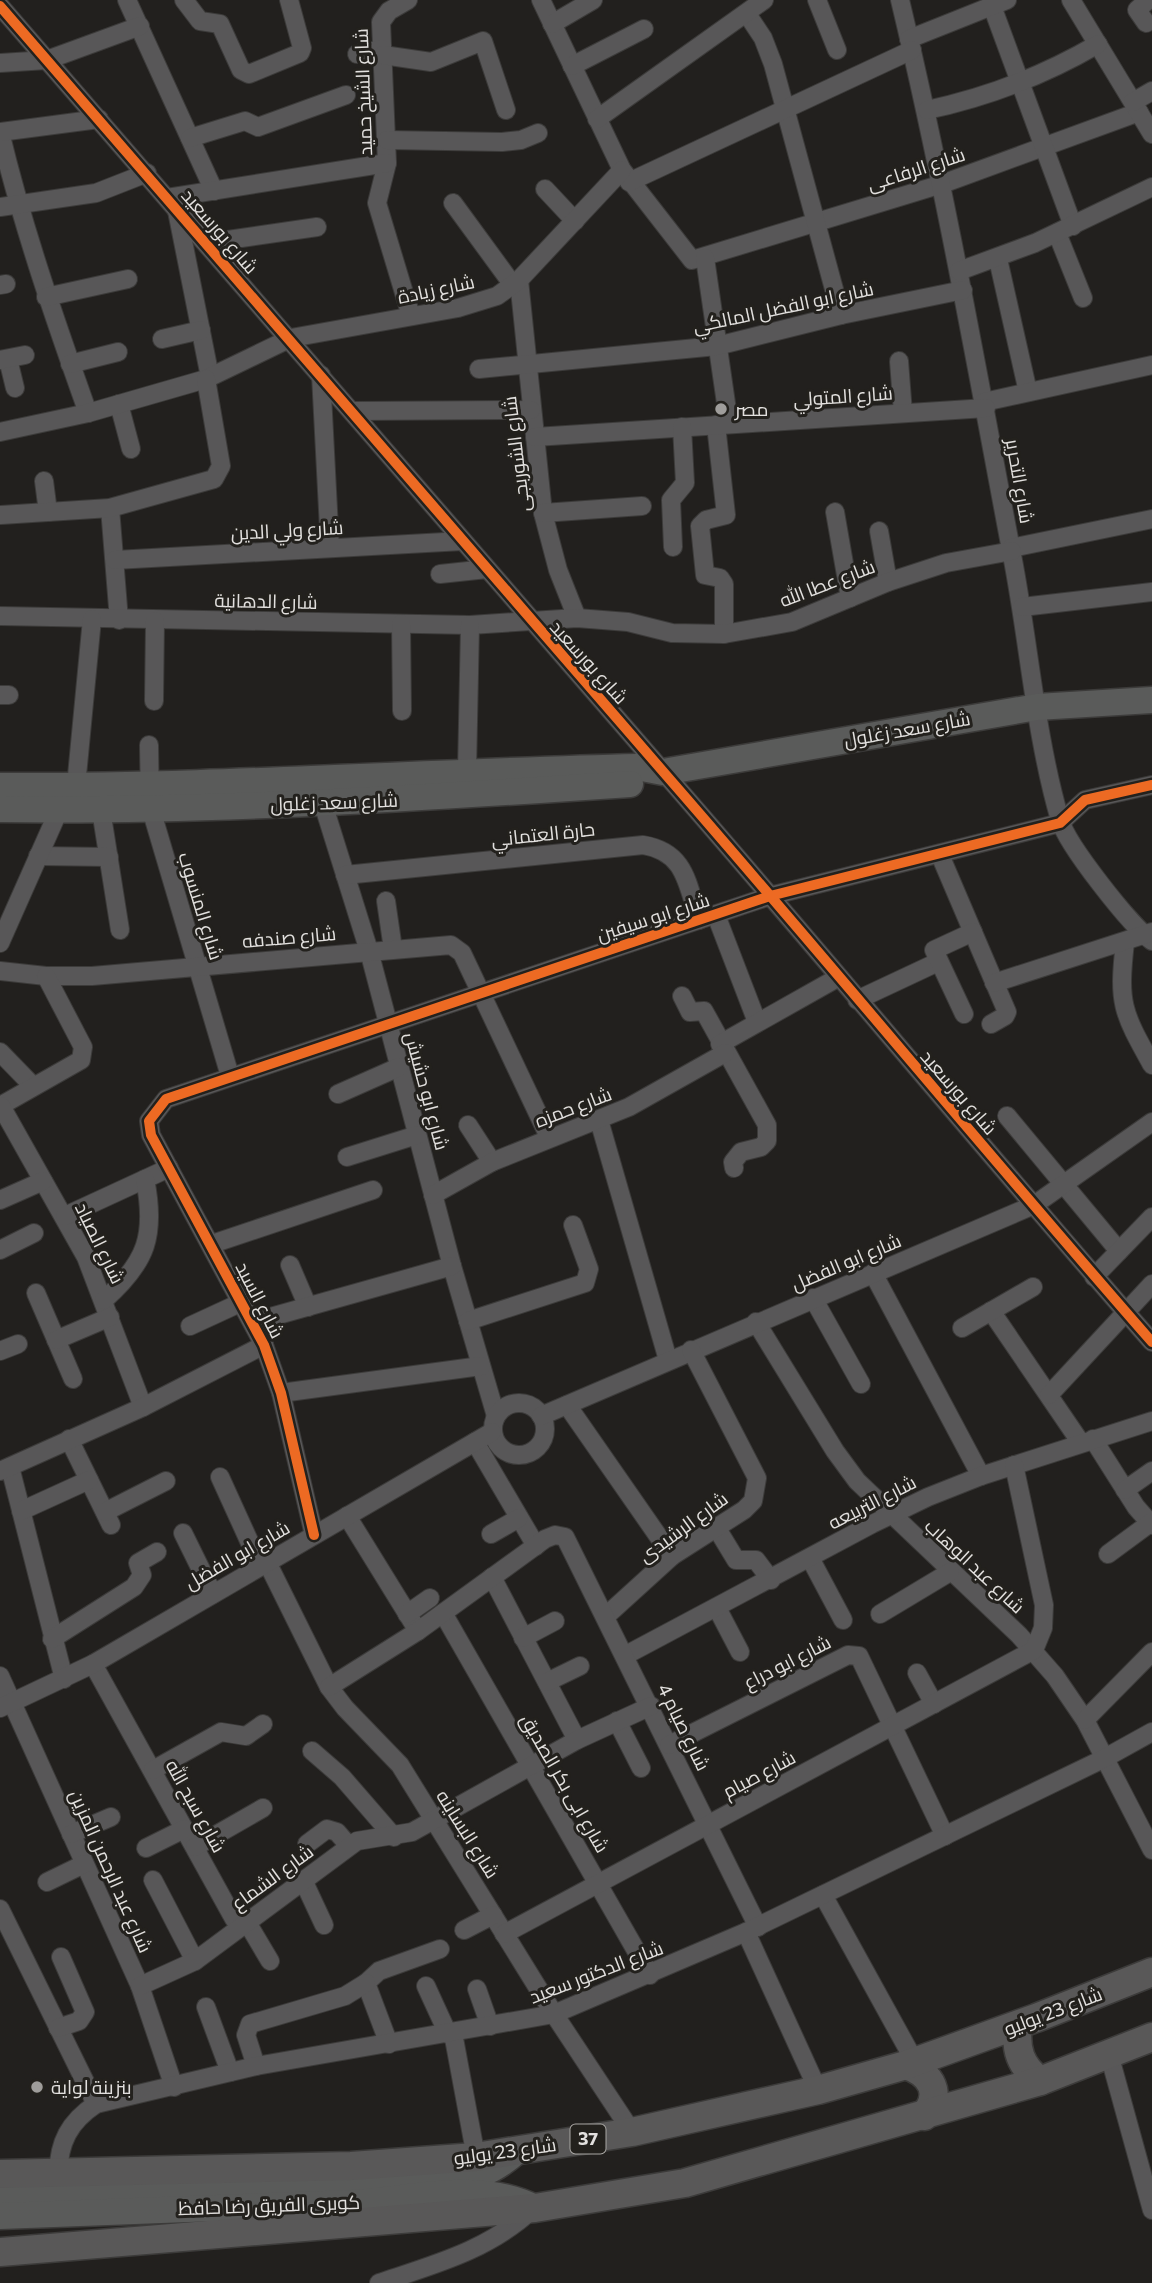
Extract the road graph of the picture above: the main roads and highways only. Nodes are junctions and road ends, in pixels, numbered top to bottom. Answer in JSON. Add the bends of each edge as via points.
{"nodes":[{"id":1,"x":1152,"y":1972,"type":"edge"},
{"id":2,"x":1018,"y":2025,"type":"junction"},
{"id":3,"x":1152,"y":2036,"type":"edge"},
{"id":4,"x":910,"y":2064,"type":"junction"},
{"id":5,"x":1040,"y":2081,"type":"junction"},
{"id":6,"x":924,"y":2116,"type":"junction"},
{"id":7,"x":0,"y":2174,"type":"edge"},
{"id":8,"x":0,"y":2252,"type":"edge"}],
"edges":[{"from":1,"to":2,"type":"main road","name":"شارع 23 يوليو","number":"37"},
{"from":2,"to":4,"type":"main road","name":"شارع 23 يوليو","number":"37"},
{"from":2,"to":5,"type":"main road","via":[[1017,2052]]},
{"from":3,"to":5,"type":"main road"},
{"from":4,"to":6,"type":"main road","via":[[930,2079],[935,2092],[933,2106]]},
{"from":4,"to":7,"type":"main road","name":"شارع 23 يوليو","number":"37","via":[[632,2132],[476,2157],[351,2166]]},
{"from":5,"to":6,"type":"main road"},
{"from":6,"to":8,"type":"main road","via":[[685,2183],[535,2207]]}]}
